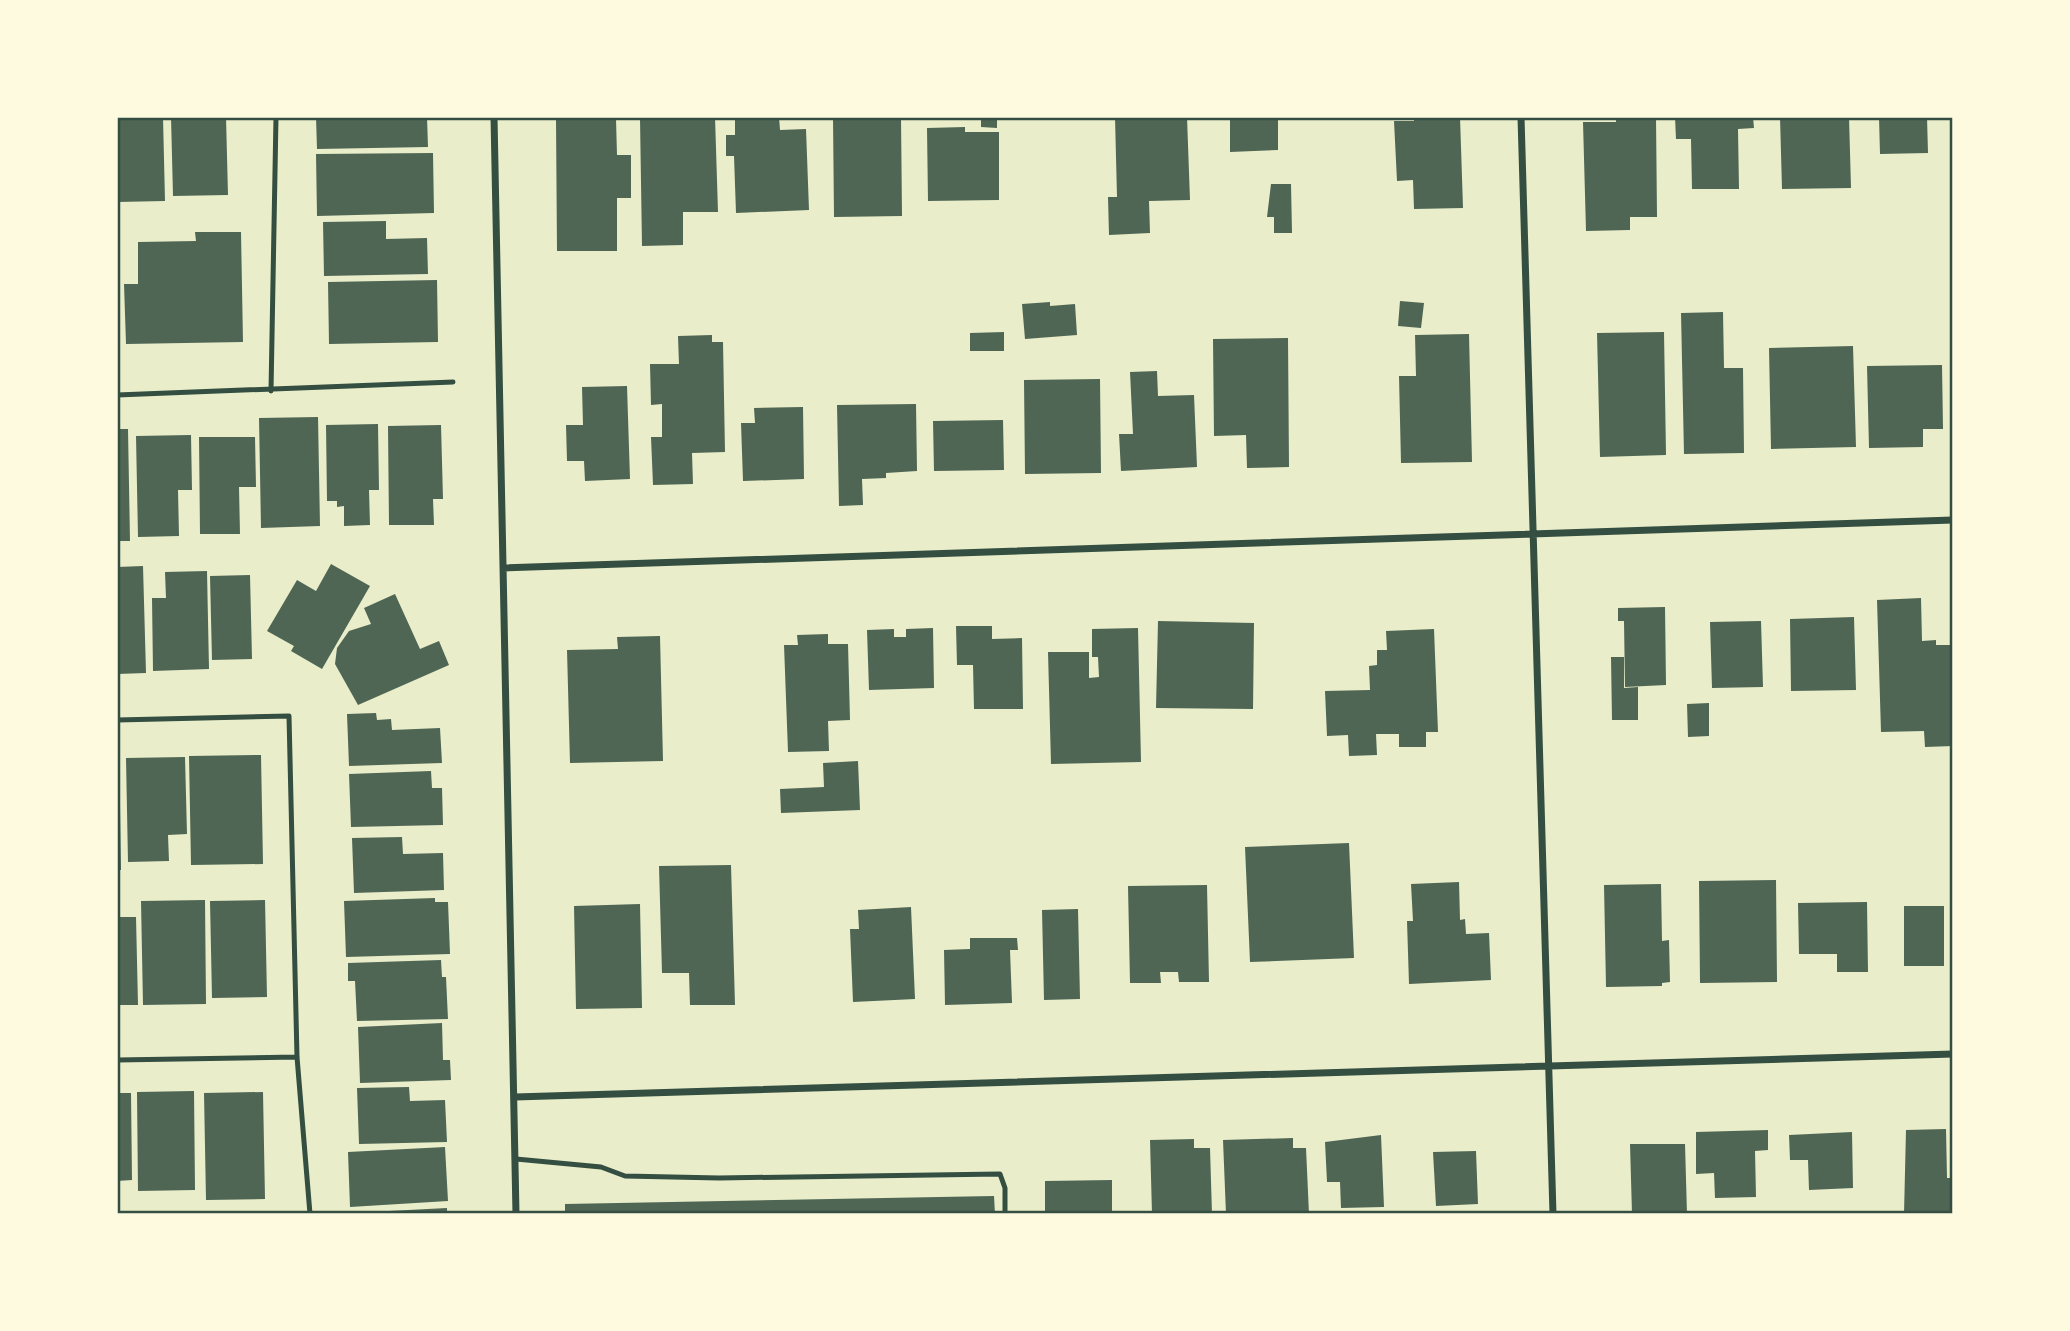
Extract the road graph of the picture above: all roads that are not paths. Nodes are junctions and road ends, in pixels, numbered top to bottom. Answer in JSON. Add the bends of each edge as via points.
{"nodes":[{"id":1,"x":276,"y":117,"type":"edge"},
{"id":2,"x":494,"y":117,"type":"edge"},
{"id":3,"x":1521,"y":117,"type":"edge"},
{"id":4,"x":453,"y":382,"type":"dead end"},
{"id":5,"x":271,"y":391,"type":"junction"},
{"id":6,"x":117,"y":395,"type":"edge"},
{"id":7,"x":1953,"y":520,"type":"edge"},
{"id":8,"x":1534,"y":532,"type":"junction"},
{"id":9,"x":503,"y":568,"type":"junction"},
{"id":10,"x":117,"y":720,"type":"edge"},
{"id":11,"x":1953,"y":1054,"type":"edge"},
{"id":12,"x":297,"y":1057,"type":"junction"},
{"id":13,"x":117,"y":1060,"type":"edge"},
{"id":14,"x":1548,"y":1065,"type":"junction"},
{"id":15,"x":516,"y":1097,"type":"junction"},
{"id":16,"x":516,"y":1159,"type":"junction"},
{"id":17,"x":310,"y":1214,"type":"edge"},
{"id":18,"x":516,"y":1214,"type":"edge"},
{"id":19,"x":1006,"y":1214,"type":"edge"},
{"id":20,"x":1553,"y":1214,"type":"edge"}],
"edges":[{"from":1,"to":5,"type":"lane"},
{"from":2,"to":9,"type":"street"},
{"from":3,"to":8,"type":"street"},
{"from":4,"to":5,"type":"lane"},
{"from":5,"to":6,"type":"lane"},
{"from":7,"to":8,"type":"street"},
{"from":8,"to":9,"type":"street"},
{"from":8,"to":14,"type":"street"},
{"from":9,"to":15,"type":"street"},
{"from":10,"to":12,"type":"lane","via":[[289,716]]},
{"from":11,"to":14,"type":"street"},
{"from":12,"to":13,"type":"lane"},
{"from":12,"to":17,"type":"lane"},
{"from":14,"to":15,"type":"street"},
{"from":14,"to":20,"type":"street"},
{"from":15,"to":16,"type":"street"},
{"from":16,"to":18,"type":"street"},
{"from":16,"to":19,"type":"lane","via":[[601,1167],[625,1176],[1000,1174]]}]}
